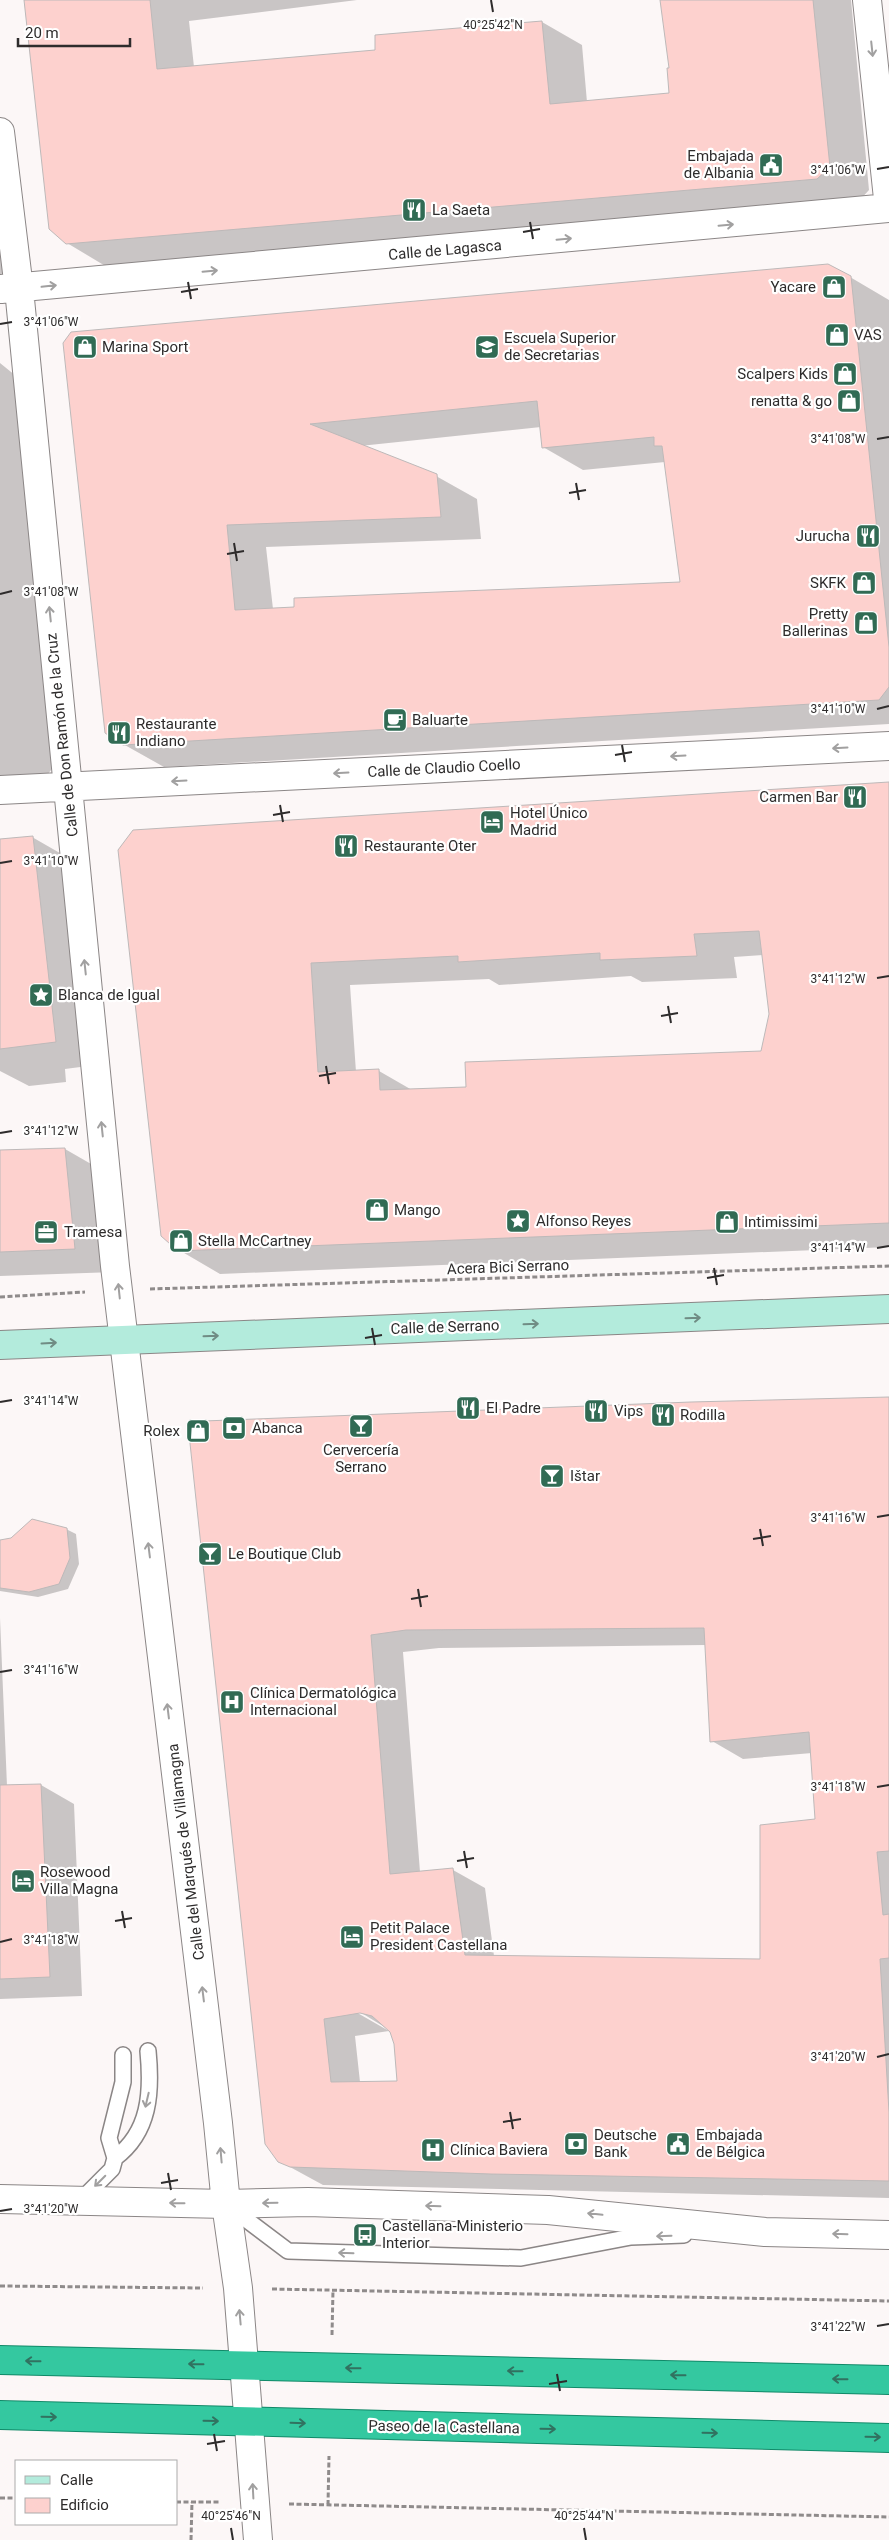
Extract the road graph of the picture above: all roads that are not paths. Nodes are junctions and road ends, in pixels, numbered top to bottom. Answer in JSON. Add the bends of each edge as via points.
{"nodes":[{"id":1,"x":867,"y":0,"type":"edge"},
{"id":2,"x":0,"y":132,"type":"edge"},
{"id":3,"x":889,"y":208,"type":"edge"},
{"id":4,"x":9,"y":289,"type":"edge"},
{"id":5,"x":889,"y":746,"type":"edge"},
{"id":6,"x":67,"y":788,"type":"junction"},
{"id":7,"x":0,"y":790,"type":"edge"},
{"id":8,"x":889,"y":1309,"type":"edge"},
{"id":9,"x":124,"y":1339,"type":"junction"},
{"id":10,"x":0,"y":1345,"type":"edge"},
{"id":11,"x":148,"y":2051,"type":"dead end"},
{"id":12,"x":123,"y":2055,"type":"dead end"},
{"id":13,"x":114,"y":2158,"type":"junction"},
{"id":14,"x":0,"y":2199,"type":"edge"},
{"id":15,"x":80,"y":2201,"type":"junction"},
{"id":16,"x":226,"y":2204,"type":"junction"},
{"id":17,"x":765,"y":2232,"type":"junction"},
{"id":18,"x":889,"y":2235,"type":"edge"},
{"id":19,"x":0,"y":2360,"type":"edge"},
{"id":20,"x":244,"y":2366,"type":"junction"},
{"id":21,"x":889,"y":2380,"type":"edge"},
{"id":22,"x":0,"y":2415,"type":"edge"},
{"id":23,"x":249,"y":2422,"type":"junction"},
{"id":24,"x":889,"y":2438,"type":"edge"},
{"id":25,"x":258,"y":2540,"type":"edge"}],
"edges":[{"from":1,"to":3,"type":"street","one_way":true},
{"from":2,"to":4,"type":"street","name":"Calle de Don Ramón de la Cruz"},
{"from":4,"to":3,"type":"street","name":"Calle de Lagasca","one_way":true},
{"from":6,"to":4,"type":"street","name":"Calle de Don Ramón de la Cruz","one_way":true},
{"from":5,"to":6,"type":"street","name":"Calle de Claudio Coello","one_way":true},
{"from":6,"to":7,"type":"street","name":"Calle de Claudio Coello"},
{"from":9,"to":6,"type":"street","name":"Calle de Don Ramón de la Cruz","one_way":true},
{"from":9,"to":8,"type":"main road","name":"Calle de Serrano","one_way":true},
{"from":10,"to":9,"type":"main road","name":"Calle de Serrano","one_way":true},
{"from":16,"to":9,"type":"street","name":"Calle del Marqués de Villamagna","one_way":true},
{"from":11,"to":13,"type":"lane","one_way":true,"via":[[149,2092],[139,2134]]},
{"from":12,"to":13,"type":"lane","via":[[123,2082],[109,2138]]},
{"from":13,"to":15,"type":"lane","one_way":true,"via":[[112,2169]]},
{"from":14,"to":15,"type":"street"},
{"from":16,"to":15,"type":"street","one_way":true},
{"from":17,"to":16,"type":"street","one_way":true,"via":[[548,2210],[308,2202]]},
{"from":17,"to":16,"type":"lane","one_way":true,"via":[[631,2237],[521,2258],[288,2251]]},
{"from":20,"to":16,"type":"street","name":"Calle del Marqués de Villamagna","one_way":true,"via":[[238,2288]]},
{"from":18,"to":17,"type":"street","one_way":true},
{"from":20,"to":19,"type":"highway","one_way":true},
{"from":21,"to":20,"type":"highway","one_way":true},
{"from":20,"to":23,"type":"street","name":"Calle del Marqués de Villamagna"},
{"from":22,"to":23,"type":"highway","name":"Paseo de la Castellana","one_way":true},
{"from":23,"to":24,"type":"highway","name":"Paseo de la Castellana","one_way":true},
{"from":25,"to":23,"type":"street","name":"Calle del Marqués de Villamagna","one_way":true}]}
